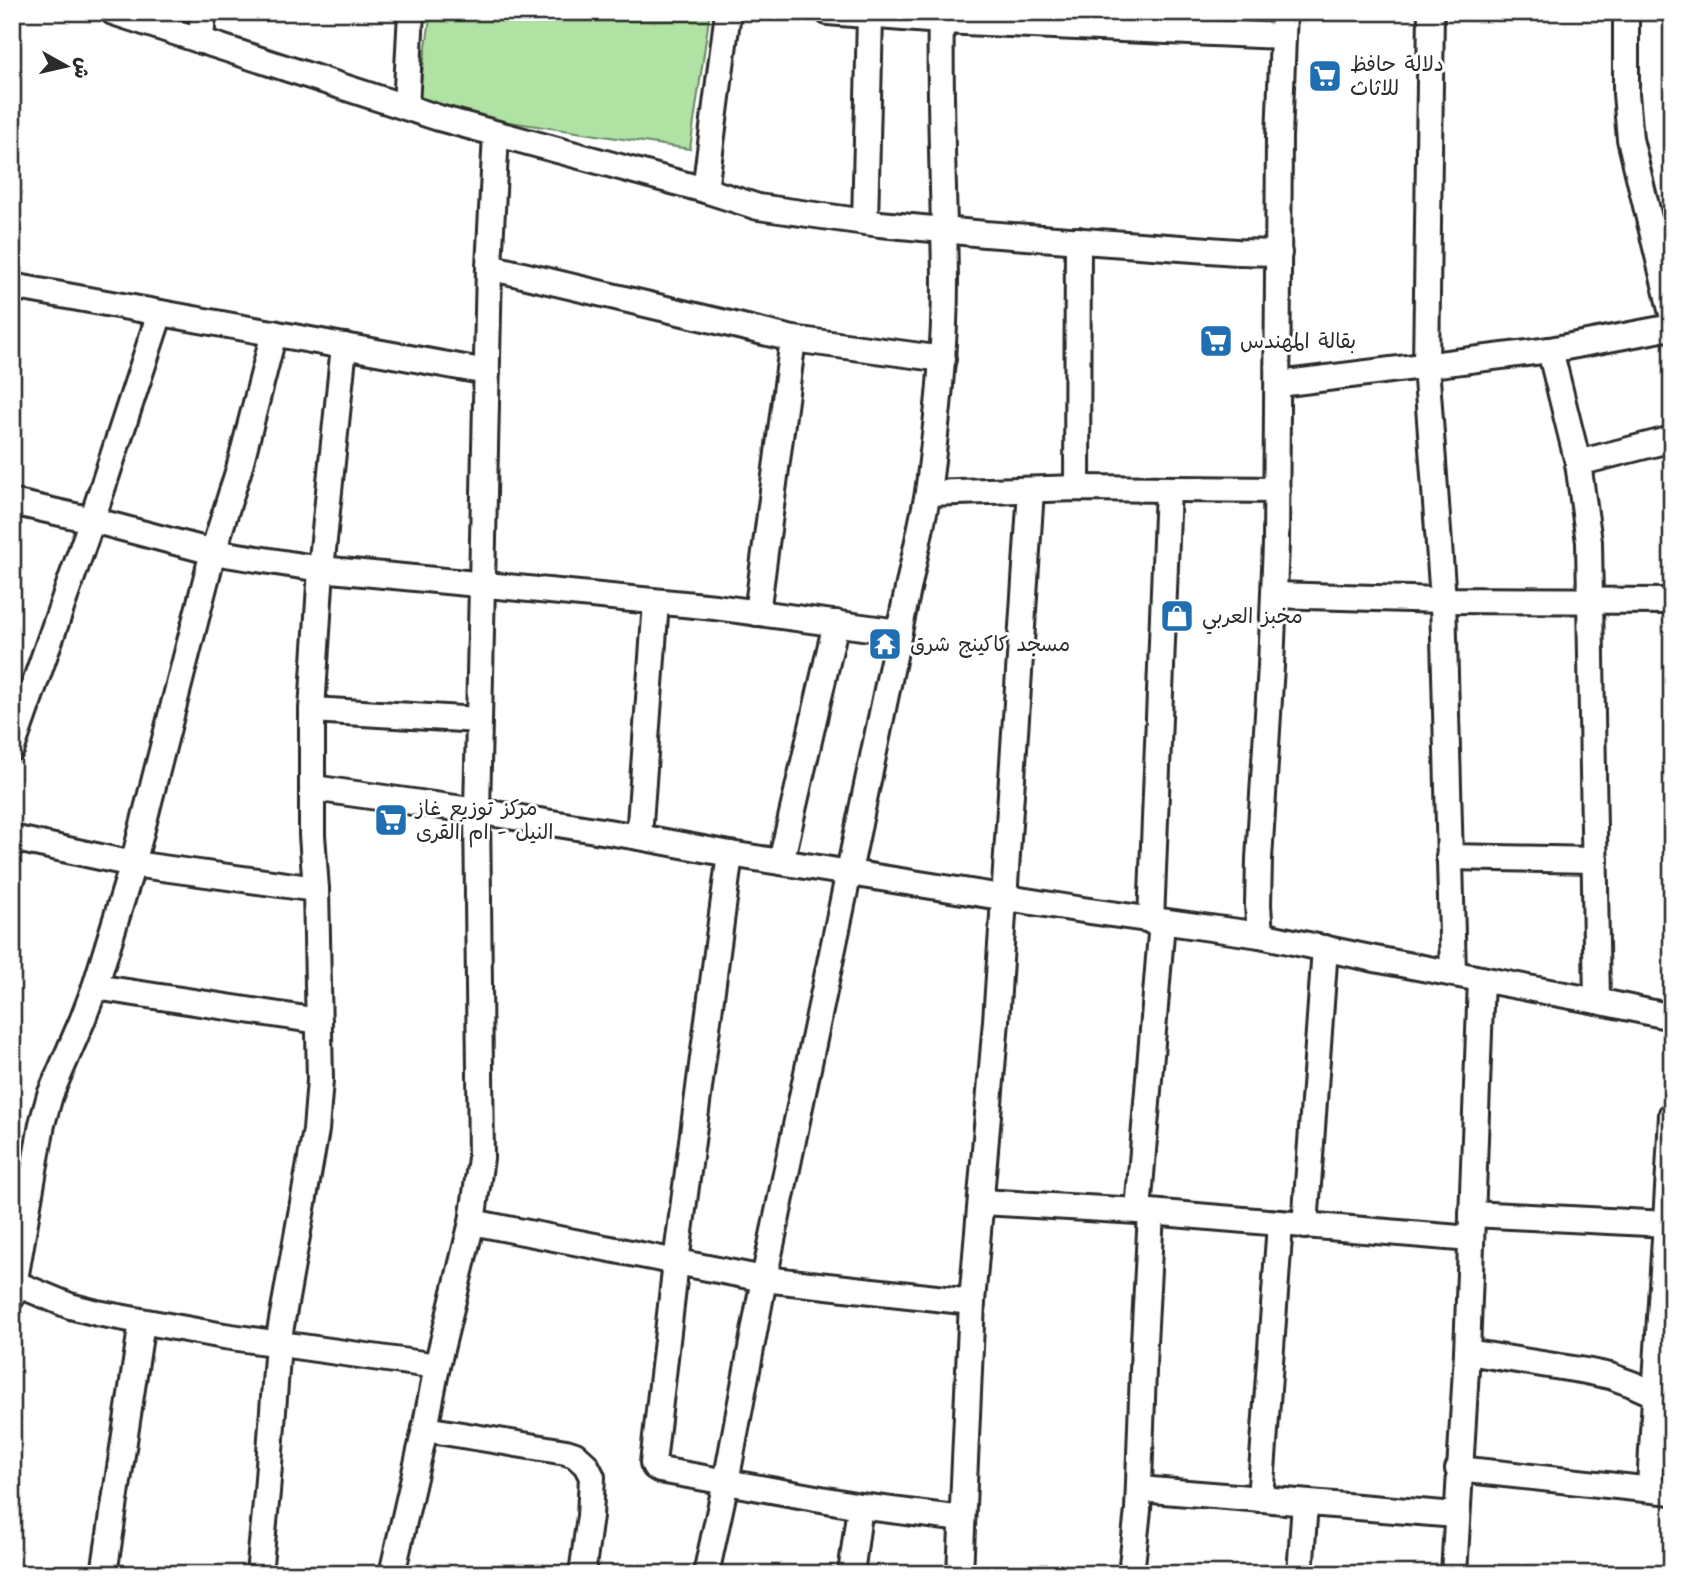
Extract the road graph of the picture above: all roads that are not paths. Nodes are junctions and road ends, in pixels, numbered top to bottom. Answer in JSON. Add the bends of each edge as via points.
{"nodes":[{"id":1,"x":113,"y":12,"type":"edge"},
{"id":2,"x":202,"y":12,"type":"edge"},
{"id":3,"x":411,"y":12,"type":"edge"},
{"id":4,"x":729,"y":12,"type":"edge"},
{"id":5,"x":828,"y":12,"type":"edge"},
{"id":6,"x":1431,"y":12,"type":"edge"},
{"id":7,"x":1626,"y":12,"type":"edge"},
{"id":8,"x":870,"y":17,"type":"junction"},
{"id":9,"x":941,"y":17,"type":"edge"},
{"id":10,"x":1098,"y":20,"type":"edge"},
{"id":11,"x":1284,"y":24,"type":"edge"},
{"id":12,"x":201,"y":41,"type":"junction"},
{"id":13,"x":406,"y":107,"type":"junction"},
{"id":14,"x":495,"y":134,"type":"junction"},
{"id":15,"x":705,"y":190,"type":"junction"},
{"id":16,"x":865,"y":222,"type":"junction"},
{"id":17,"x":943,"y":230,"type":"junction"},
{"id":18,"x":1078,"y":240,"type":"junction"},
{"id":19,"x":1279,"y":253,"type":"junction"},
{"id":20,"x":489,"y":267,"type":"junction"},
{"id":21,"x":12,"y":286,"type":"edge"},
{"id":22,"x":160,"y":313,"type":"junction"},
{"id":23,"x":1672,"y":314,"type":"edge"},
{"id":24,"x":1672,"y":327,"type":"edge"},
{"id":25,"x":274,"y":333,"type":"junction"},
{"id":26,"x":793,"y":339,"type":"junction"},
{"id":27,"x":344,"y":346,"type":"junction"},
{"id":28,"x":1550,"y":350,"type":"junction"},
{"id":29,"x":943,"y":359,"type":"junction"},
{"id":30,"x":1426,"y":365,"type":"junction"},
{"id":31,"x":487,"y":372,"type":"junction"},
{"id":32,"x":1279,"y":384,"type":"junction"},
{"id":33,"x":1672,"y":439,"type":"edge"},
{"id":34,"x":1578,"y":463,"type":"junction"},
{"id":35,"x":1077,"y":488,"type":"junction"},
{"id":36,"x":1168,"y":489,"type":"junction"},
{"id":37,"x":1031,"y":490,"type":"junction"},
{"id":38,"x":1277,"y":490,"type":"junction"},
{"id":39,"x":928,"y":493,"type":"junction"},
{"id":40,"x":12,"y":502,"type":"edge"},
{"id":41,"x":92,"y":520,"type":"junction"},
{"id":42,"x":213,"y":552,"type":"junction"},
{"id":43,"x":321,"y":569,"type":"junction"},
{"id":44,"x":482,"y":585,"type":"junction"},
{"id":45,"x":1274,"y":595,"type":"junction"},
{"id":46,"x":1443,"y":600,"type":"junction"},
{"id":47,"x":656,"y":601,"type":"junction"},
{"id":48,"x":1672,"y":601,"type":"edge"},
{"id":49,"x":1591,"y":602,"type":"junction"},
{"id":50,"x":757,"y":613,"type":"junction"},
{"id":51,"x":836,"y":623,"type":"junction"},
{"id":52,"x":899,"y":632,"type":"junction"},
{"id":53,"x":312,"y":710,"type":"junction"},
{"id":54,"x":479,"y":720,"type":"junction"},
{"id":55,"x":12,"y":747,"type":"edge"},
{"id":56,"x":313,"y":788,"type":"junction"},
{"id":57,"x":477,"y":811,"type":"junction"},
{"id":58,"x":12,"y":838,"type":"edge"},
{"id":59,"x":639,"y":838,"type":"junction"},
{"id":60,"x":730,"y":854,"type":"junction"},
{"id":61,"x":1450,"y":857,"type":"junction"},
{"id":62,"x":1595,"y":860,"type":"junction"},
{"id":63,"x":781,"y":862,"type":"junction"},
{"id":64,"x":132,"y":864,"type":"junction"},
{"id":65,"x":849,"y":873,"type":"junction"},
{"id":66,"x":316,"y":889,"type":"junction"},
{"id":67,"x":1004,"y":898,"type":"junction"},
{"id":68,"x":1157,"y":921,"type":"junction"},
{"id":69,"x":1260,"y":935,"type":"junction"},
{"id":70,"x":1325,"y":948,"type":"junction"},
{"id":71,"x":1453,"y":973,"type":"junction"},
{"id":72,"x":1482,"y":979,"type":"junction"},
{"id":73,"x":95,"y":987,"type":"junction"},
{"id":74,"x":1597,"y":1001,"type":"junction"},
{"id":75,"x":1672,"y":1017,"type":"edge"},
{"id":76,"x":319,"y":1021,"type":"junction"},
{"id":77,"x":1672,"y":1114,"type":"edge"},
{"id":78,"x":981,"y":1202,"type":"junction"},
{"id":79,"x":1144,"y":1212,"type":"junction"},
{"id":80,"x":1472,"y":1214,"type":"junction"},
{"id":81,"x":472,"y":1222,"type":"junction"},
{"id":82,"x":1280,"y":1224,"type":"junction"},
{"id":83,"x":1667,"y":1224,"type":"junction"},
{"id":84,"x":1305,"y":1226,"type":"junction"},
{"id":85,"x":1471,"y":1239,"type":"junction"},
{"id":86,"x":676,"y":1262,"type":"junction"},
{"id":87,"x":1668,"y":1271,"type":"edge"},
{"id":88,"x":764,"y":1279,"type":"junction"},
{"id":89,"x":13,"y":1287,"type":"edge"},
{"id":90,"x":972,"y":1302,"type":"junction"},
{"id":91,"x":142,"y":1322,"type":"junction"},
{"id":92,"x":278,"y":1343,"type":"junction"},
{"id":93,"x":1466,"y":1352,"type":"junction"},
{"id":94,"x":437,"y":1366,"type":"junction"},
{"id":95,"x":1663,"y":1399,"type":"edge"},
{"id":96,"x":425,"y":1429,"type":"junction"},
{"id":97,"x":1458,"y":1469,"type":"junction"},
{"id":98,"x":726,"y":1482,"type":"junction"},
{"id":99,"x":1139,"y":1489,"type":"junction"},
{"id":100,"x":1661,"y":1491,"type":"edge"},
{"id":101,"x":1260,"y":1499,"type":"junction"},
{"id":102,"x":1305,"y":1503,"type":"junction"},
{"id":103,"x":860,"y":1506,"type":"junction"},
{"id":104,"x":1456,"y":1515,"type":"junction"},
{"id":105,"x":962,"y":1519,"type":"junction"},
{"id":106,"x":104,"y":1574,"type":"edge"},
{"id":107,"x":259,"y":1574,"type":"edge"},
{"id":108,"x":392,"y":1574,"type":"edge"},
{"id":109,"x":582,"y":1574,"type":"edge"},
{"id":110,"x":706,"y":1574,"type":"edge"},
{"id":111,"x":851,"y":1574,"type":"edge"},
{"id":112,"x":960,"y":1574,"type":"edge"},
{"id":113,"x":1131,"y":1574,"type":"edge"},
{"id":114,"x":1300,"y":1574,"type":"edge"},
{"id":115,"x":1454,"y":1574,"type":"edge"}],
"edges":[{"from":1,"to":12,"type":"street"},
{"from":2,"to":12,"type":"street"},
{"from":3,"to":13,"type":"street"},
{"from":4,"to":15,"type":"street"},
{"from":5,"to":8,"type":"street"},
{"from":6,"to":30,"type":"street"},
{"from":7,"to":23,"type":"street","via":[[1630,139]]},
{"from":8,"to":9,"type":"street"},
{"from":8,"to":16,"type":"street"},
{"from":9,"to":10,"type":"street"},
{"from":9,"to":17,"type":"street"},
{"from":10,"to":11,"type":"street"},
{"from":11,"to":19,"type":"street"},
{"from":12,"to":13,"type":"street"},
{"from":13,"to":14,"type":"street"},
{"from":14,"to":15,"type":"street"},
{"from":14,"to":20,"type":"street"},
{"from":15,"to":16,"type":"street","via":[[758,207]]},
{"from":16,"to":17,"type":"street"},
{"from":17,"to":18,"type":"street"},
{"from":17,"to":29,"type":"street"},
{"from":18,"to":19,"type":"street"},
{"from":18,"to":35,"type":"street"},
{"from":19,"to":32,"type":"street"},
{"from":20,"to":26,"type":"street"},
{"from":20,"to":31,"type":"street"},
{"from":21,"to":22,"type":"street"},
{"from":22,"to":25,"type":"street"},
{"from":22,"to":41,"type":"street"},
{"from":24,"to":28,"type":"street"},
{"from":25,"to":27,"type":"street"},
{"from":25,"to":42,"type":"street"},
{"from":26,"to":29,"type":"street"},
{"from":26,"to":50,"type":"street"},
{"from":27,"to":31,"type":"street"},
{"from":27,"to":43,"type":"street"},
{"from":28,"to":30,"type":"street"},
{"from":28,"to":34,"type":"street"},
{"from":29,"to":39,"type":"street"},
{"from":30,"to":32,"type":"street"},
{"from":30,"to":46,"type":"street"},
{"from":31,"to":44,"type":"street"},
{"from":32,"to":38,"type":"street"},
{"from":33,"to":34,"type":"street"},
{"from":34,"to":49,"type":"street"},
{"from":35,"to":36,"type":"street"},
{"from":35,"to":37,"type":"street"},
{"from":36,"to":38,"type":"street"},
{"from":36,"to":68,"type":"street"},
{"from":37,"to":39,"type":"street"},
{"from":37,"to":67,"type":"street"},
{"from":38,"to":45,"type":"street"},
{"from":39,"to":52,"type":"street"},
{"from":40,"to":41,"type":"street"},
{"from":41,"to":42,"type":"street"},
{"from":41,"to":55,"type":"street"},
{"from":42,"to":43,"type":"street"},
{"from":42,"to":64,"type":"street"},
{"from":43,"to":44,"type":"street"},
{"from":43,"to":53,"type":"street"},
{"from":44,"to":47,"type":"street"},
{"from":44,"to":54,"type":"street"},
{"from":45,"to":46,"type":"street"},
{"from":45,"to":69,"type":"street","via":[[1259,859]]},
{"from":46,"to":49,"type":"street"},
{"from":46,"to":61,"type":"street"},
{"from":47,"to":50,"type":"street"},
{"from":47,"to":59,"type":"street"},
{"from":48,"to":49,"type":"street"},
{"from":49,"to":62,"type":"street"},
{"from":50,"to":51,"type":"street"},
{"from":51,"to":52,"type":"street"},
{"from":51,"to":63,"type":"street"},
{"from":52,"to":65,"type":"street"},
{"from":53,"to":54,"type":"street"},
{"from":53,"to":56,"type":"street"},
{"from":54,"to":57,"type":"street"},
{"from":56,"to":57,"type":"street"},
{"from":56,"to":66,"type":"street"},
{"from":57,"to":59,"type":"street"},
{"from":57,"to":81,"type":"street","via":[[481,1158]]},
{"from":58,"to":64,"type":"street"},
{"from":59,"to":60,"type":"street"},
{"from":60,"to":63,"type":"street"},
{"from":60,"to":86,"type":"street"},
{"from":61,"to":62,"type":"street"},
{"from":61,"to":71,"type":"street"},
{"from":62,"to":74,"type":"street"},
{"from":63,"to":65,"type":"street"},
{"from":64,"to":66,"type":"street"},
{"from":64,"to":73,"type":"street"},
{"from":65,"to":67,"type":"street"},
{"from":65,"to":88,"type":"street"},
{"from":66,"to":76,"type":"street"},
{"from":67,"to":68,"type":"street"},
{"from":67,"to":78,"type":"street"},
{"from":68,"to":69,"type":"street"},
{"from":68,"to":79,"type":"street"},
{"from":69,"to":70,"type":"street"},
{"from":70,"to":71,"type":"street"},
{"from":70,"to":84,"type":"street"},
{"from":71,"to":72,"type":"street"},
{"from":72,"to":74,"type":"street"},
{"from":72,"to":80,"type":"street"},
{"from":73,"to":76,"type":"street"},
{"from":73,"to":89,"type":"street","via":[[50,1094]]},
{"from":74,"to":75,"type":"street"},
{"from":76,"to":92,"type":"street","via":[[316,1130]]},
{"from":77,"to":83,"type":"street"},
{"from":78,"to":79,"type":"street"},
{"from":78,"to":90,"type":"street"},
{"from":79,"to":82,"type":"street"},
{"from":79,"to":99,"type":"street"},
{"from":80,"to":83,"type":"street"},
{"from":80,"to":85,"type":"street"},
{"from":81,"to":86,"type":"street"},
{"from":81,"to":94,"type":"street"},
{"from":82,"to":84,"type":"street"},
{"from":82,"to":101,"type":"street"},
{"from":83,"to":87,"type":"street"},
{"from":84,"to":85,"type":"street"},
{"from":85,"to":93,"type":"street"},
{"from":86,"to":88,"type":"street"},
{"from":86,"to":98,"type":"street","via":[[653,1462],[660,1470]]},
{"from":87,"to":95,"type":"street"},
{"from":88,"to":90,"type":"street"},
{"from":88,"to":98,"type":"street"},
{"from":89,"to":91,"type":"street","via":[[69,1306]]},
{"from":90,"to":105,"type":"street"},
{"from":91,"to":92,"type":"street"},
{"from":91,"to":106,"type":"street"},
{"from":92,"to":94,"type":"street"},
{"from":92,"to":107,"type":"street"},
{"from":93,"to":95,"type":"street","via":[[1598,1373]]},
{"from":93,"to":97,"type":"street"},
{"from":94,"to":96,"type":"street"},
{"from":95,"to":100,"type":"street"},
{"from":96,"to":108,"type":"street"},
{"from":96,"to":109,"type":"street","via":[[566,1452],[586,1465],[592,1477]]},
{"from":97,"to":100,"type":"street"},
{"from":97,"to":104,"type":"street"},
{"from":98,"to":103,"type":"street"},
{"from":98,"to":110,"type":"street"},
{"from":99,"to":101,"type":"street"},
{"from":99,"to":113,"type":"street"},
{"from":101,"to":102,"type":"street"},
{"from":102,"to":104,"type":"street"},
{"from":102,"to":114,"type":"street"},
{"from":103,"to":105,"type":"street"},
{"from":103,"to":111,"type":"street"},
{"from":104,"to":115,"type":"street"},
{"from":105,"to":112,"type":"street"}]}
